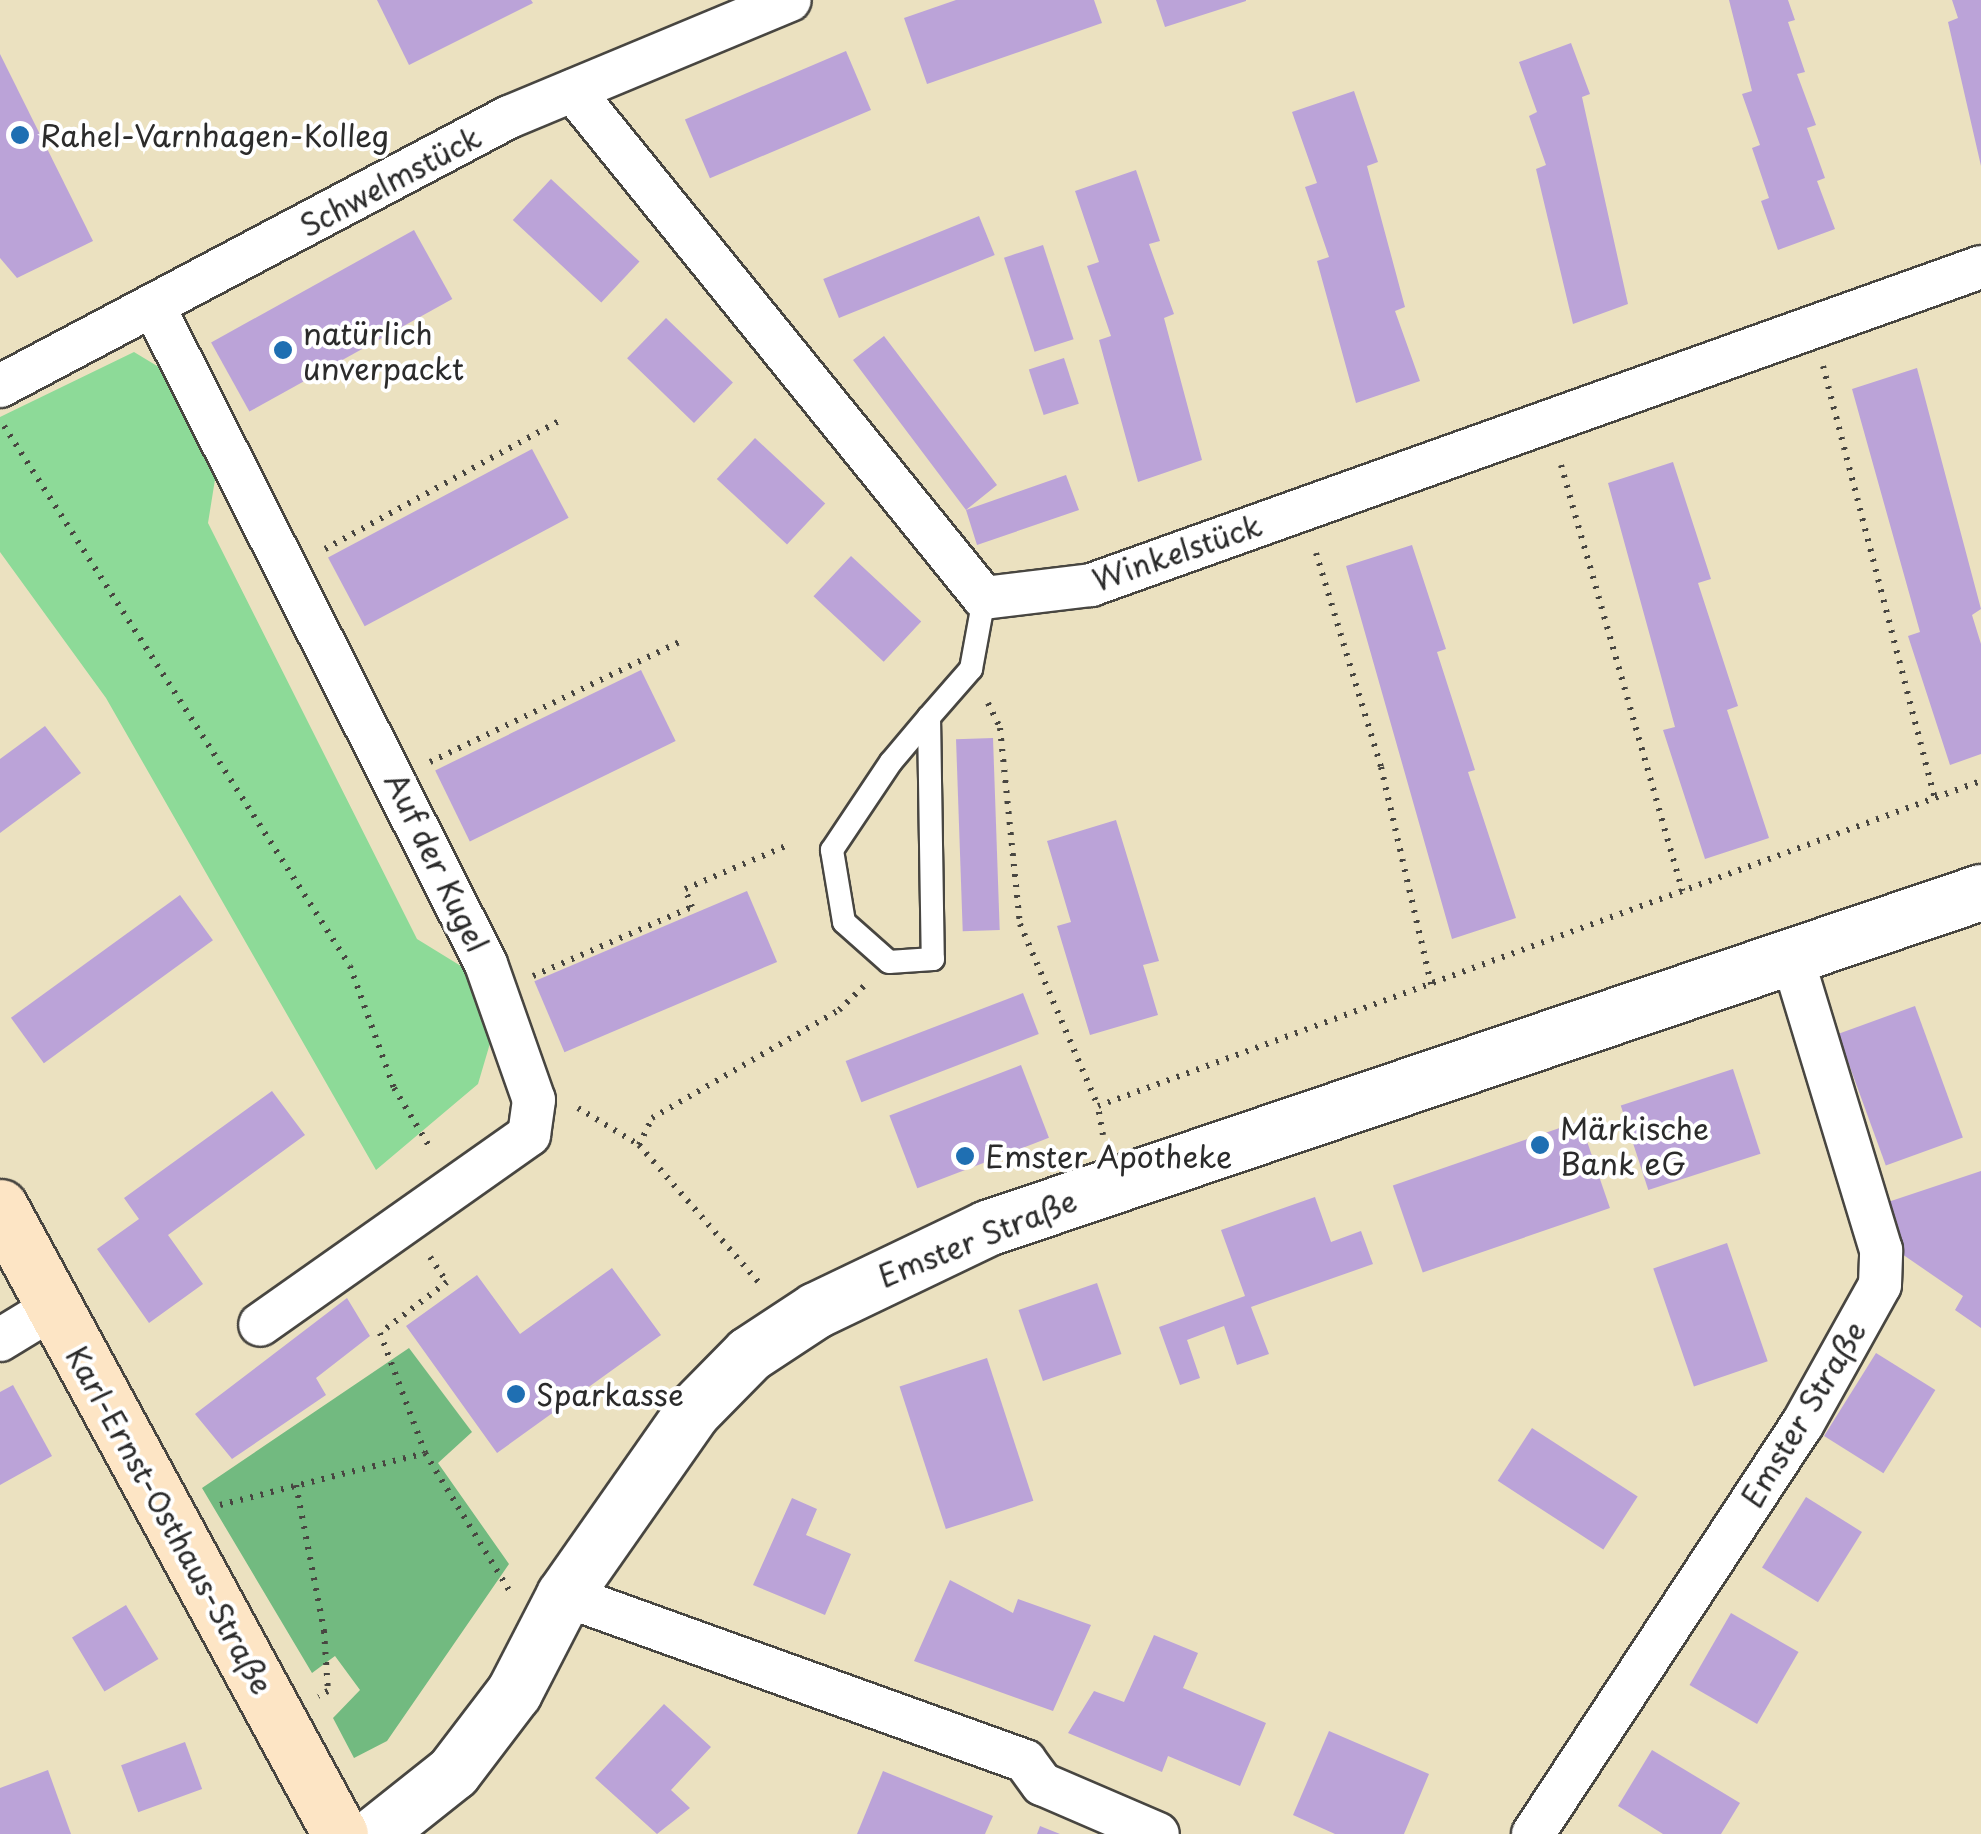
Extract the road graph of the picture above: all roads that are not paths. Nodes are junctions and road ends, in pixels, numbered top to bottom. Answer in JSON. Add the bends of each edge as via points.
{"nodes":[{"id":1,"x":790,"y":0,"type":"edge"},
{"id":2,"x":573,"y":91,"type":"junction"},
{"id":3,"x":1981,"y":267,"type":"edge"},
{"id":4,"x":154,"y":307,"type":"junction"},
{"id":5,"x":0,"y":386,"type":"edge"},
{"id":6,"x":984,"y":598,"type":"junction"},
{"id":7,"x":929,"y":717,"type":"junction"},
{"id":8,"x":1981,"y":892,"type":"edge"},
{"id":9,"x":1790,"y":950,"type":"junction"},
{"id":10,"x":0,"y":1207,"type":"edge"},
{"id":11,"x":54,"y":1307,"type":"junction"},
{"id":12,"x":260,"y":1325,"type":"dead end"},
{"id":13,"x":0,"y":1340,"type":"edge"},
{"id":14,"x":551,"y":1616,"type":"junction"},
{"id":15,"x":340,"y":1834,"type":"edge"},
{"id":16,"x":375,"y":1834,"type":"edge"},
{"id":17,"x":1158,"y":1834,"type":"edge"},
{"id":18,"x":1533,"y":1834,"type":"edge"}],
"edges":[{"from":1,"to":2,"type":"street","name":"Schwelmstück"},
{"from":2,"to":4,"type":"street","name":"Schwelmstück"},
{"from":2,"to":6,"type":"street"},
{"from":3,"to":6,"type":"street","name":"Winkelstück","via":[[1090,585]]},
{"from":4,"to":5,"type":"street","name":"Schwelmstück"},
{"from":4,"to":12,"type":"street","name":"Auf der Kugel","via":[[397,778],[498,991],[534,1100],[529,1136]]},
{"from":6,"to":7,"type":"lane","via":[[971,668]]},
{"from":7,"to":7,"type":"lane","via":[[832,850],[844,922],[888,962],[933,959]]},
{"from":8,"to":9,"type":"street","name":"Emster Straße"},
{"from":9,"to":14,"type":"street","name":"Emster Straße","via":[[1112,1185],[878,1275],[749,1354],[693,1411]]},
{"from":9,"to":18,"type":"street","name":"Emster Straße","via":[[1882,1250],[1880,1285],[1802,1425]]},
{"from":10,"to":11,"type":"main road","name":"Karl-Ernst-Osthaus-Straße"},
{"from":11,"to":13,"type":"street"},
{"from":11,"to":15,"type":"main road","name":"Karl-Ernst-Osthaus-Straße"},
{"from":14,"to":16,"type":"street","name":"Emster Straße","via":[[514,1692],[454,1772]]},
{"from":14,"to":17,"type":"street","via":[[1025,1761],[1042,1784]]}]}
